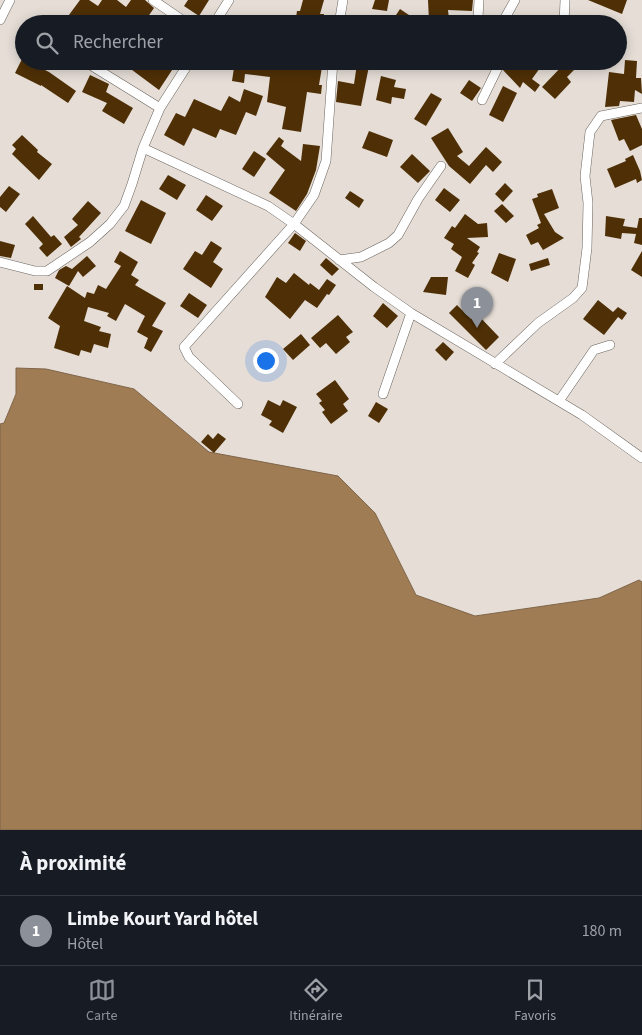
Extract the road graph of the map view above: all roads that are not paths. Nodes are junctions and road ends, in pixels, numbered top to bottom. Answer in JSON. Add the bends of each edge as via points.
{"nodes":[{"id":1,"x":10,"y":0,"type":"edge"},
{"id":2,"x":153,"y":0,"type":"edge"},
{"id":3,"x":229,"y":0,"type":"edge"},
{"id":4,"x":343,"y":0,"type":"edge"},
{"id":5,"x":479,"y":0,"type":"edge"},
{"id":6,"x":516,"y":0,"type":"edge"},
{"id":7,"x":564,"y":1,"type":"edge"},
{"id":8,"x":175,"y":15,"type":"edge"},
{"id":9,"x":220,"y":15,"type":"edge"},
{"id":10,"x":340,"y":15,"type":"edge"},
{"id":11,"x":478,"y":15,"type":"edge"},
{"id":12,"x":507,"y":15,"type":"edge"},
{"id":13,"x":564,"y":15,"type":"edge"},
{"id":14,"x":0,"y":20,"type":"edge"},
{"id":15,"x":99,"y":70,"type":"edge"},
{"id":16,"x":184,"y":70,"type":"edge"},
{"id":17,"x":332,"y":70,"type":"edge"},
{"id":18,"x":497,"y":70,"type":"edge"},
{"id":19,"x":482,"y":100,"type":"dead end"},
{"id":20,"x":160,"y":108,"type":"junction"},
{"id":21,"x":642,"y":108,"type":"edge"},
{"id":22,"x":143,"y":148,"type":"junction"},
{"id":23,"x":441,"y":166,"type":"dead end"},
{"id":24,"x":294,"y":224,"type":"junction"},
{"id":25,"x":339,"y":260,"type":"junction"},
{"id":26,"x":0,"y":262,"type":"edge"},
{"id":27,"x":411,"y":313,"type":"junction"},
{"id":28,"x":610,"y":345,"type":"dead end"},
{"id":29,"x":495,"y":364,"type":"junction"},
{"id":30,"x":383,"y":394,"type":"dead end"},
{"id":31,"x":559,"y":401,"type":"junction"},
{"id":32,"x":238,"y":404,"type":"dead end"},
{"id":33,"x":642,"y":458,"type":"edge"}],
"edges":[{"from":1,"to":14,"type":"street"},
{"from":2,"to":8,"type":"street"},
{"from":3,"to":9,"type":"street"},
{"from":4,"to":10,"type":"street"},
{"from":5,"to":11,"type":"street"},
{"from":6,"to":12,"type":"street"},
{"from":7,"to":13,"type":"street"},
{"from":15,"to":20,"type":"street"},
{"from":16,"to":20,"type":"street"},
{"from":17,"to":24,"type":"street","via":[[326,161],[314,195]]},
{"from":18,"to":19,"type":"street"},
{"from":20,"to":22,"type":"street"},
{"from":21,"to":29,"type":"street","via":[[601,116],[590,132],[582,288],[538,323]]},
{"from":22,"to":24,"type":"street","via":[[247,195]]},
{"from":22,"to":26,"type":"street","via":[[124,206],[90,242],[47,271]]},
{"from":23,"to":25,"type":"street","via":[[398,235],[360,257]]},
{"from":24,"to":25,"type":"street"},
{"from":24,"to":32,"type":"street","via":[[184,347],[189,357]]},
{"from":25,"to":27,"type":"street"},
{"from":27,"to":29,"type":"street"},
{"from":27,"to":30,"type":"street"},
{"from":28,"to":31,"type":"street","via":[[594,350]]},
{"from":29,"to":31,"type":"street"},
{"from":31,"to":33,"type":"street"}]}
